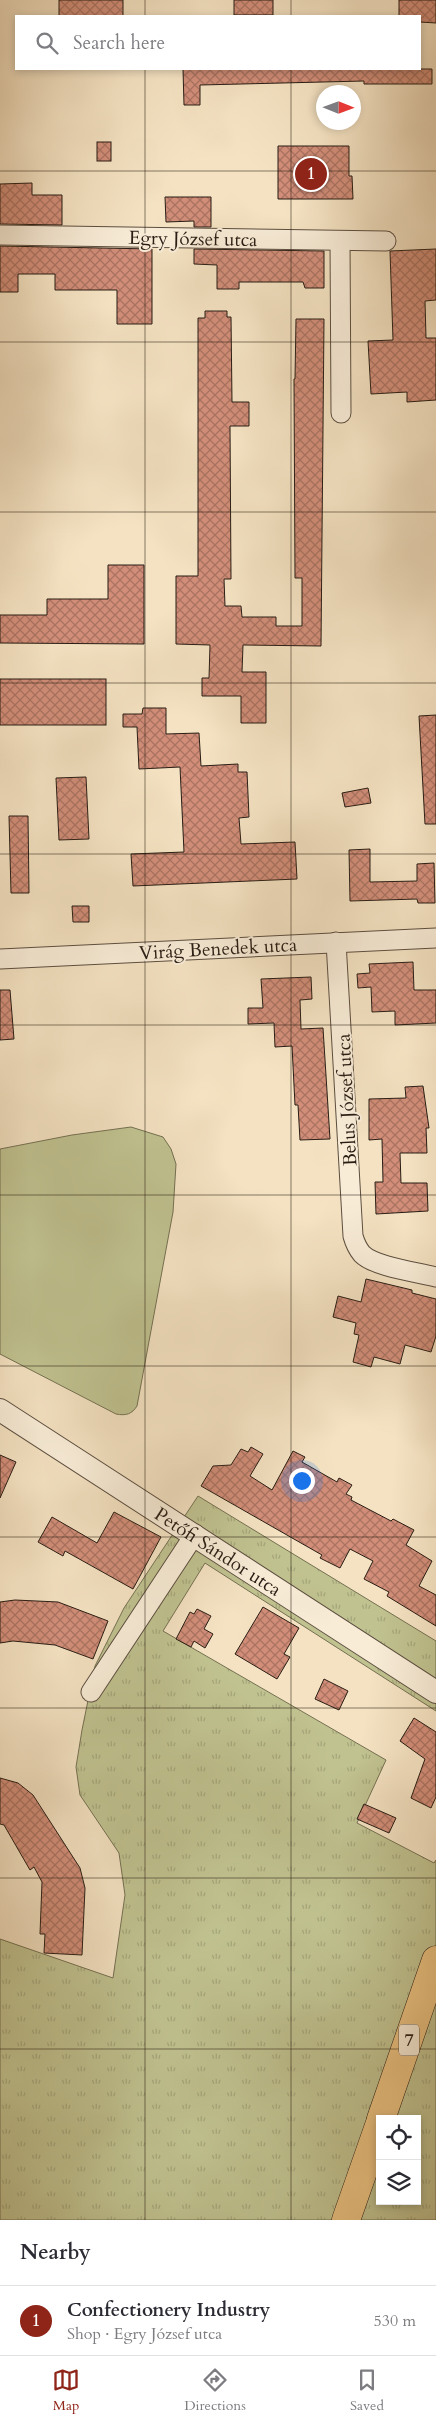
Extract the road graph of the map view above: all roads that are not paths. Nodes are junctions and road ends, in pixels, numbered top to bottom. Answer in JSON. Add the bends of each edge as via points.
{"nodes":[{"id":1,"x":0,"y":235,"type":"edge"},
{"id":2,"x":340,"y":241,"type":"junction"},
{"id":3,"x":386,"y":241,"type":"dead end"},
{"id":4,"x":340,"y":413,"type":"dead end"},
{"id":5,"x":436,"y":938,"type":"edge"},
{"id":6,"x":336,"y":942,"type":"junction"},
{"id":7,"x":0,"y":959,"type":"edge"},
{"id":8,"x":436,"y":1277,"type":"edge"},
{"id":9,"x":0,"y":1410,"type":"edge"},
{"id":10,"x":195,"y":1534,"type":"junction"},
{"id":11,"x":91,"y":1692,"type":"dead end"},
{"id":12,"x":436,"y":1692,"type":"edge"},
{"id":13,"x":436,"y":1960,"type":"edge"},
{"id":14,"x":382,"y":2115,"type":"edge"},
{"id":15,"x":376,"y":2134,"type":"edge"},
{"id":16,"x":346,"y":2220,"type":"edge"}],
"edges":[{"from":1,"to":2,"type":"street","name":"Egry József utca"},
{"from":2,"to":3,"type":"street","name":"Egry József utca"},
{"from":2,"to":4,"type":"street"},
{"from":5,"to":6,"type":"street","name":"Virág Benedek utca"},
{"from":6,"to":7,"type":"street","name":"Virág Benedek utca"},
{"from":6,"to":8,"type":"street","name":"Belus József utca","via":[[353,1236],[362,1254],[377,1262]]},
{"from":9,"to":10,"type":"street","name":"Petőfi Sándor utca"},
{"from":10,"to":11,"type":"street"},
{"from":10,"to":12,"type":"street","name":"Petőfi Sándor utca"},
{"from":13,"to":14,"type":"main road","number":"7"},
{"from":15,"to":16,"type":"main road"}]}
